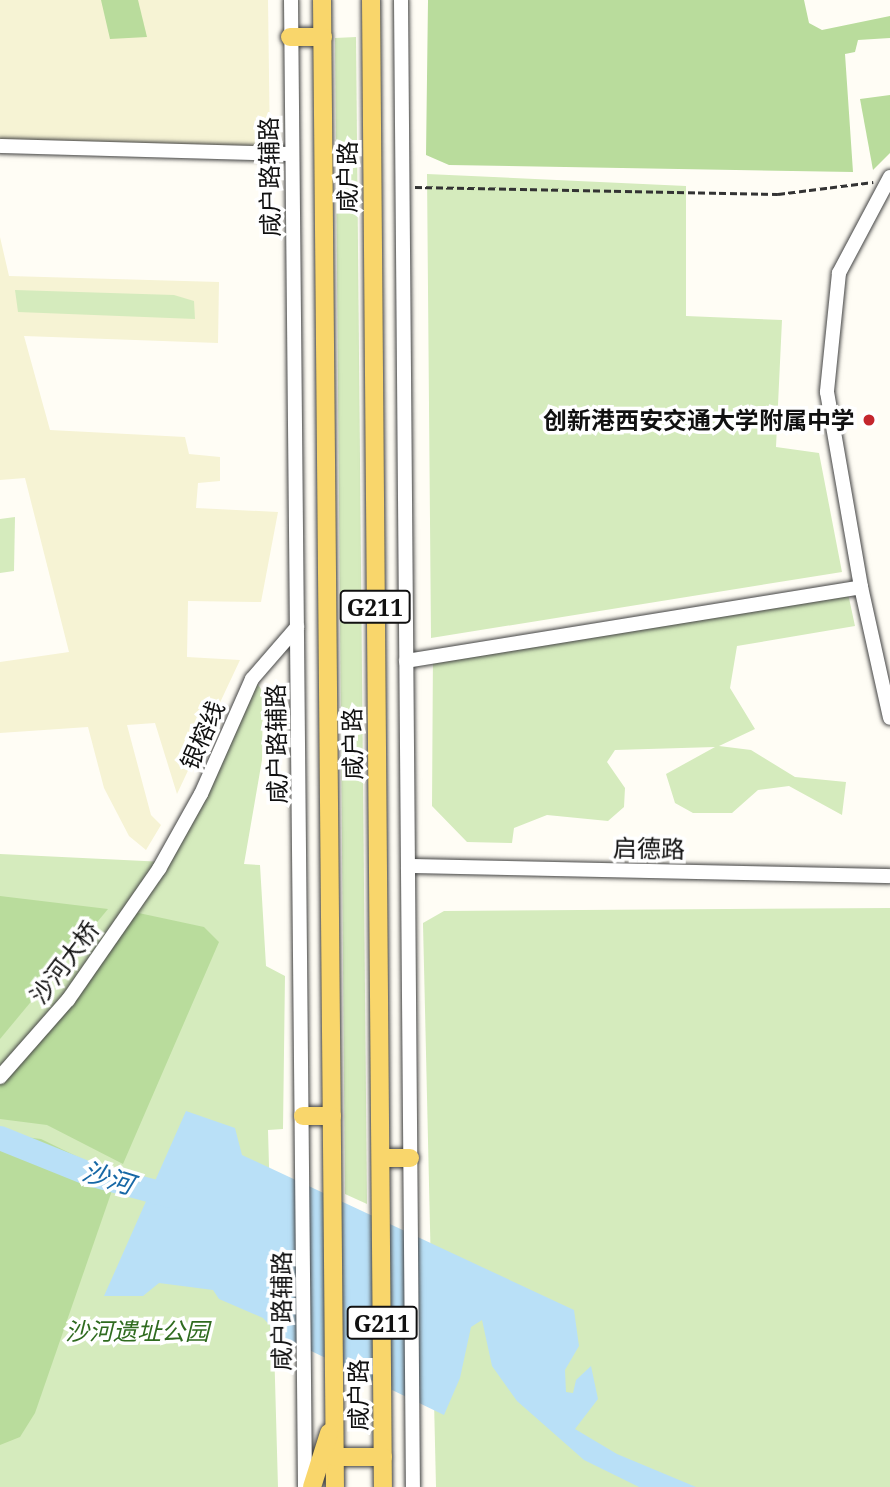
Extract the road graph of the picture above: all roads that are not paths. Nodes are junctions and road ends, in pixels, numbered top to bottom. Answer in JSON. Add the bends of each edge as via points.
{"nodes":[{"id":1,"x":291,"y":0,"type":"edge"},
{"id":2,"x":323,"y":0,"type":"edge"},
{"id":3,"x":371,"y":0,"type":"edge"},
{"id":4,"x":401,"y":0,"type":"edge"},
{"id":5,"x":290,"y":37,"type":"junction"},
{"id":6,"x":323,"y":37,"type":"junction"},
{"id":7,"x":0,"y":146,"type":"edge"},
{"id":8,"x":291,"y":154,"type":"junction"},
{"id":9,"x":888,"y":179,"type":"edge"},
{"id":10,"x":861,"y":587,"type":"junction"},
{"id":11,"x":297,"y":627,"type":"junction"},
{"id":12,"x":406,"y":660,"type":"junction"},
{"id":13,"x":890,"y":718,"type":"edge"},
{"id":14,"x":408,"y":866,"type":"junction"},
{"id":15,"x":159,"y":869,"type":"joint"},
{"id":16,"x":890,"y":876,"type":"edge"},
{"id":17,"x":0,"y":1077,"type":"edge"},
{"id":18,"x":303,"y":1116,"type":"junction"},
{"id":19,"x":332,"y":1116,"type":"junction"},
{"id":20,"x":381,"y":1158,"type":"junction"},
{"id":21,"x":410,"y":1158,"type":"junction"},
{"id":22,"x":334,"y":1410,"type":"junction"},
{"id":23,"x":335,"y":1457,"type":"junction"},
{"id":24,"x":383,"y":1461,"type":"junction"},
{"id":25,"x":305,"y":1487,"type":"edge"},
{"id":26,"x":312,"y":1487,"type":"edge"},
{"id":27,"x":335,"y":1487,"type":"edge"},
{"id":28,"x":383,"y":1487,"type":"edge"},
{"id":29,"x":394,"y":1487,"type":"edge"},
{"id":30,"x":413,"y":1487,"type":"edge"}],
"edges":[{"from":1,"to":5,"type":"street","name":"咸户路辅路"},
{"from":2,"to":6,"type":"main road","name":"咸户路","number":"G211"},
{"from":3,"to":20,"type":"main road","name":"咸户路","number":"G211"},
{"from":4,"to":12,"type":"street"},
{"from":5,"to":6,"type":"main road"},
{"from":5,"to":8,"type":"street","name":"咸户路辅路"},
{"from":6,"to":19,"type":"main road","name":"咸户路","number":"G211"},
{"from":7,"to":8,"type":"street"},
{"from":8,"to":11,"type":"street","name":"咸户路辅路"},
{"from":9,"to":10,"type":"street","via":[[839,274],[827,392]]},
{"from":10,"to":12,"type":"street"},
{"from":10,"to":13,"type":"street"},
{"from":11,"to":15,"type":"street","name":"银榕线","via":[[252,678],[201,794]]},
{"from":11,"to":18,"type":"street","name":"咸户路辅路"},
{"from":12,"to":14,"type":"street"},
{"from":14,"to":16,"type":"street","name":"启德路"},
{"from":14,"to":21,"type":"street"},
{"from":15,"to":17,"type":"street","name":"沙河大桥","via":[[68,1000]]},
{"from":18,"to":19,"type":"main road"},
{"from":18,"to":25,"type":"street","name":"咸户路辅路"},
{"from":19,"to":22,"type":"main road","name":"咸户路","number":"G211"},
{"from":20,"to":21,"type":"main road"},
{"from":20,"to":24,"type":"main road","name":"咸户路","number":"G211"},
{"from":21,"to":30,"type":"street"},
{"from":22,"to":23,"type":"main road","name":"咸户路","number":"G211"},
{"from":22,"to":26,"type":"main road"},
{"from":23,"to":24,"type":"main road"},
{"from":23,"to":27,"type":"main road","name":"咸户路","number":"G211"},
{"from":24,"to":28,"type":"main road","name":"咸户路","number":"G211"},
{"from":24,"to":29,"type":"main road"}]}
